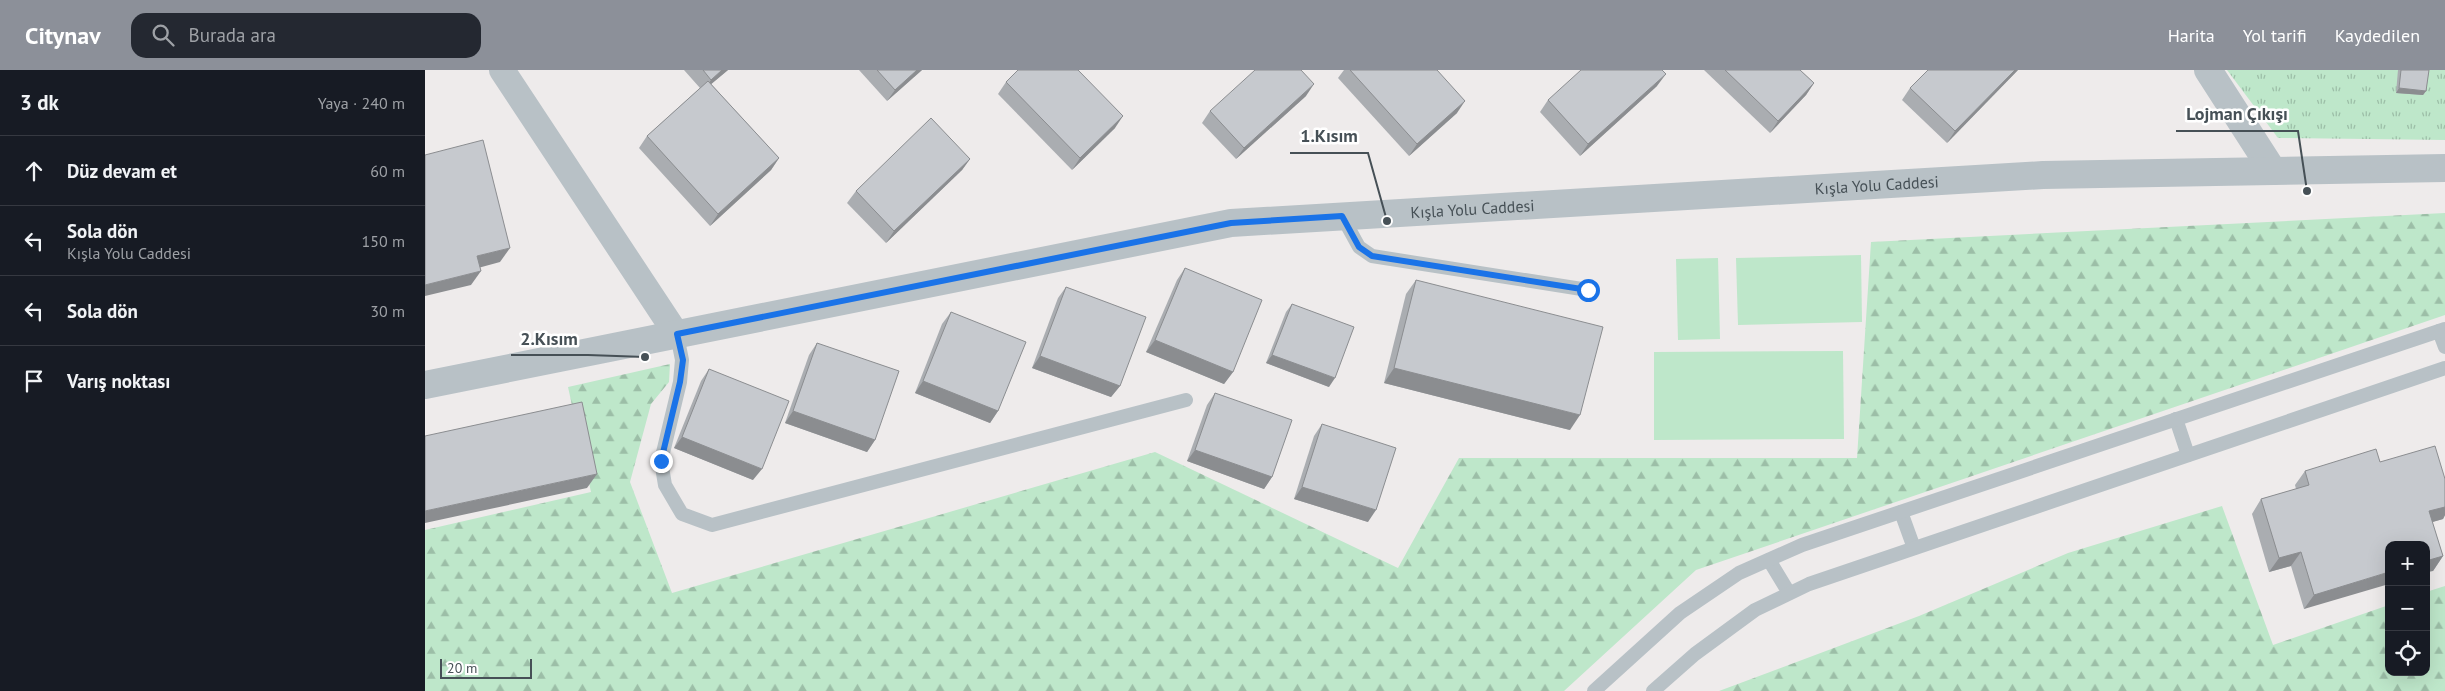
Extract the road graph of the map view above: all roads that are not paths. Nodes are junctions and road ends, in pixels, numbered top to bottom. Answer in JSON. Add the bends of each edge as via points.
{"nodes":[{"id":1,"x":502,"y":70,"type":"edge"},
{"id":2,"x":2208,"y":70,"type":"edge"},
{"id":3,"x":2445,"y":168,"type":"edge"},
{"id":4,"x":2273,"y":171,"type":"junction"},
{"id":5,"x":1342,"y":216,"type":"junction"},
{"id":6,"x":1588,"y":290,"type":"dead end"},
{"id":7,"x":2442,"y":330,"type":"edge"},
{"id":8,"x":677,"y":334,"type":"junction"},
{"id":9,"x":2445,"y":347,"type":"edge"},
{"id":10,"x":2445,"y":368,"type":"edge"},
{"id":11,"x":425,"y":385,"type":"edge"},
{"id":12,"x":1186,"y":400,"type":"dead end"},
{"id":13,"x":2176,"y":419,"type":"junction"},
{"id":14,"x":2188,"y":456,"type":"junction"},
{"id":15,"x":1901,"y":512,"type":"junction"},
{"id":16,"x":1914,"y":548,"type":"junction"},
{"id":17,"x":1769,"y":560,"type":"junction"},
{"id":18,"x":1789,"y":593,"type":"junction"},
{"id":19,"x":1595,"y":691,"type":"edge"},
{"id":20,"x":1653,"y":691,"type":"edge"}],
"edges":[{"from":1,"to":8,"type":"street"},
{"from":2,"to":4,"type":"street"},
{"from":3,"to":4,"type":"street","name":"Kışla Yolu Caddesi"},
{"from":4,"to":5,"type":"street","name":"Kışla Yolu Caddesi","via":[[2043,175]]},
{"from":5,"to":6,"type":"lane","via":[[1359,247],[1372,256]]},
{"from":5,"to":8,"type":"street","name":"Kışla Yolu Caddesi","via":[[1231,223]]},
{"from":7,"to":9,"type":"lane"},
{"from":7,"to":13,"type":"lane"},
{"from":8,"to":11,"type":"street","name":"Kışla Yolu Caddesi"},
{"from":8,"to":12,"type":"lane","via":[[683,360],[661,461],[665,485],[682,514],[712,525]]},
{"from":10,"to":14,"type":"lane"},
{"from":13,"to":14,"type":"lane"},
{"from":13,"to":15,"type":"lane"},
{"from":14,"to":16,"type":"lane"},
{"from":15,"to":16,"type":"lane"},
{"from":15,"to":17,"type":"lane","via":[[1802,545]]},
{"from":16,"to":18,"type":"lane"},
{"from":17,"to":18,"type":"lane"},
{"from":17,"to":19,"type":"lane","via":[[1739,573],[1680,613]]},
{"from":18,"to":20,"type":"lane","via":[[1732,626]]}]}
